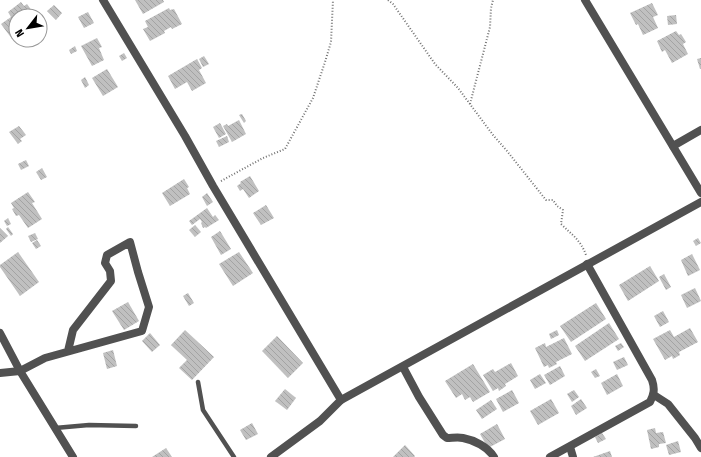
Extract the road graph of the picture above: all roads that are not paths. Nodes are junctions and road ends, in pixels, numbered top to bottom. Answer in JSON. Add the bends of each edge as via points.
{"nodes":[{"id":1,"x":103,"y":0,"type":"edge"},
{"id":2,"x":585,"y":0,"type":"edge"},
{"id":3,"x":701,"y":130,"type":"edge"},
{"id":4,"x":673,"y":146,"type":"junction"},
{"id":5,"x":701,"y":194,"type":"edge"},
{"id":6,"x":701,"y":202,"type":"edge"},
{"id":7,"x":588,"y":264,"type":"junction"},
{"id":8,"x":0,"y":333,"type":"edge"},
{"id":9,"x":68,"y":351,"type":"junction"},
{"id":10,"x":403,"y":367,"type":"junction"},
{"id":11,"x":20,"y":371,"type":"junction"},
{"id":12,"x":0,"y":373,"type":"edge"},
{"id":13,"x":198,"y":382,"type":"dead end"},
{"id":14,"x":654,"y":395,"type":"junction"},
{"id":15,"x":342,"y":400,"type":"junction"},
{"id":16,"x":136,"y":426,"type":"dead end"},
{"id":17,"x":55,"y":428,"type":"junction"},
{"id":18,"x":570,"y":447,"type":"junction"},
{"id":19,"x":701,"y":448,"type":"edge"},
{"id":20,"x":73,"y":457,"type":"edge"},
{"id":21,"x":234,"y":457,"type":"edge"},
{"id":22,"x":271,"y":457,"type":"edge"},
{"id":23,"x":494,"y":457,"type":"edge"},
{"id":24,"x":550,"y":457,"type":"edge"},
{"id":25,"x":573,"y":457,"type":"edge"}],
"edges":[{"from":1,"to":15,"type":"street"},
{"from":2,"to":4,"type":"street"},
{"from":3,"to":4,"type":"street"},
{"from":4,"to":5,"type":"street"},
{"from":6,"to":7,"type":"street"},
{"from":7,"to":10,"type":"street"},
{"from":7,"to":14,"type":"street","via":[[652,380]]},
{"from":8,"to":11,"type":"street"},
{"from":9,"to":9,"type":"street","via":[[73,330],[111,281],[110,271],[105,263],[107,255],[130,242],[149,307],[142,331]]},
{"from":9,"to":11,"type":"street","via":[[45,358]]},
{"from":10,"to":15,"type":"street"},
{"from":10,"to":23,"type":"street","via":[[446,438],[462,438],[479,444]]},
{"from":11,"to":12,"type":"street"},
{"from":11,"to":17,"type":"street"},
{"from":13,"to":21,"type":"lane","via":[[203,410]]},
{"from":14,"to":18,"type":"street","via":[[650,402]]},
{"from":14,"to":19,"type":"street","via":[[668,404]]},
{"from":15,"to":22,"type":"street","via":[[320,421]]},
{"from":16,"to":17,"type":"lane","via":[[89,425]]},
{"from":17,"to":20,"type":"street"},
{"from":18,"to":24,"type":"street"},
{"from":18,"to":25,"type":"street"}]}
